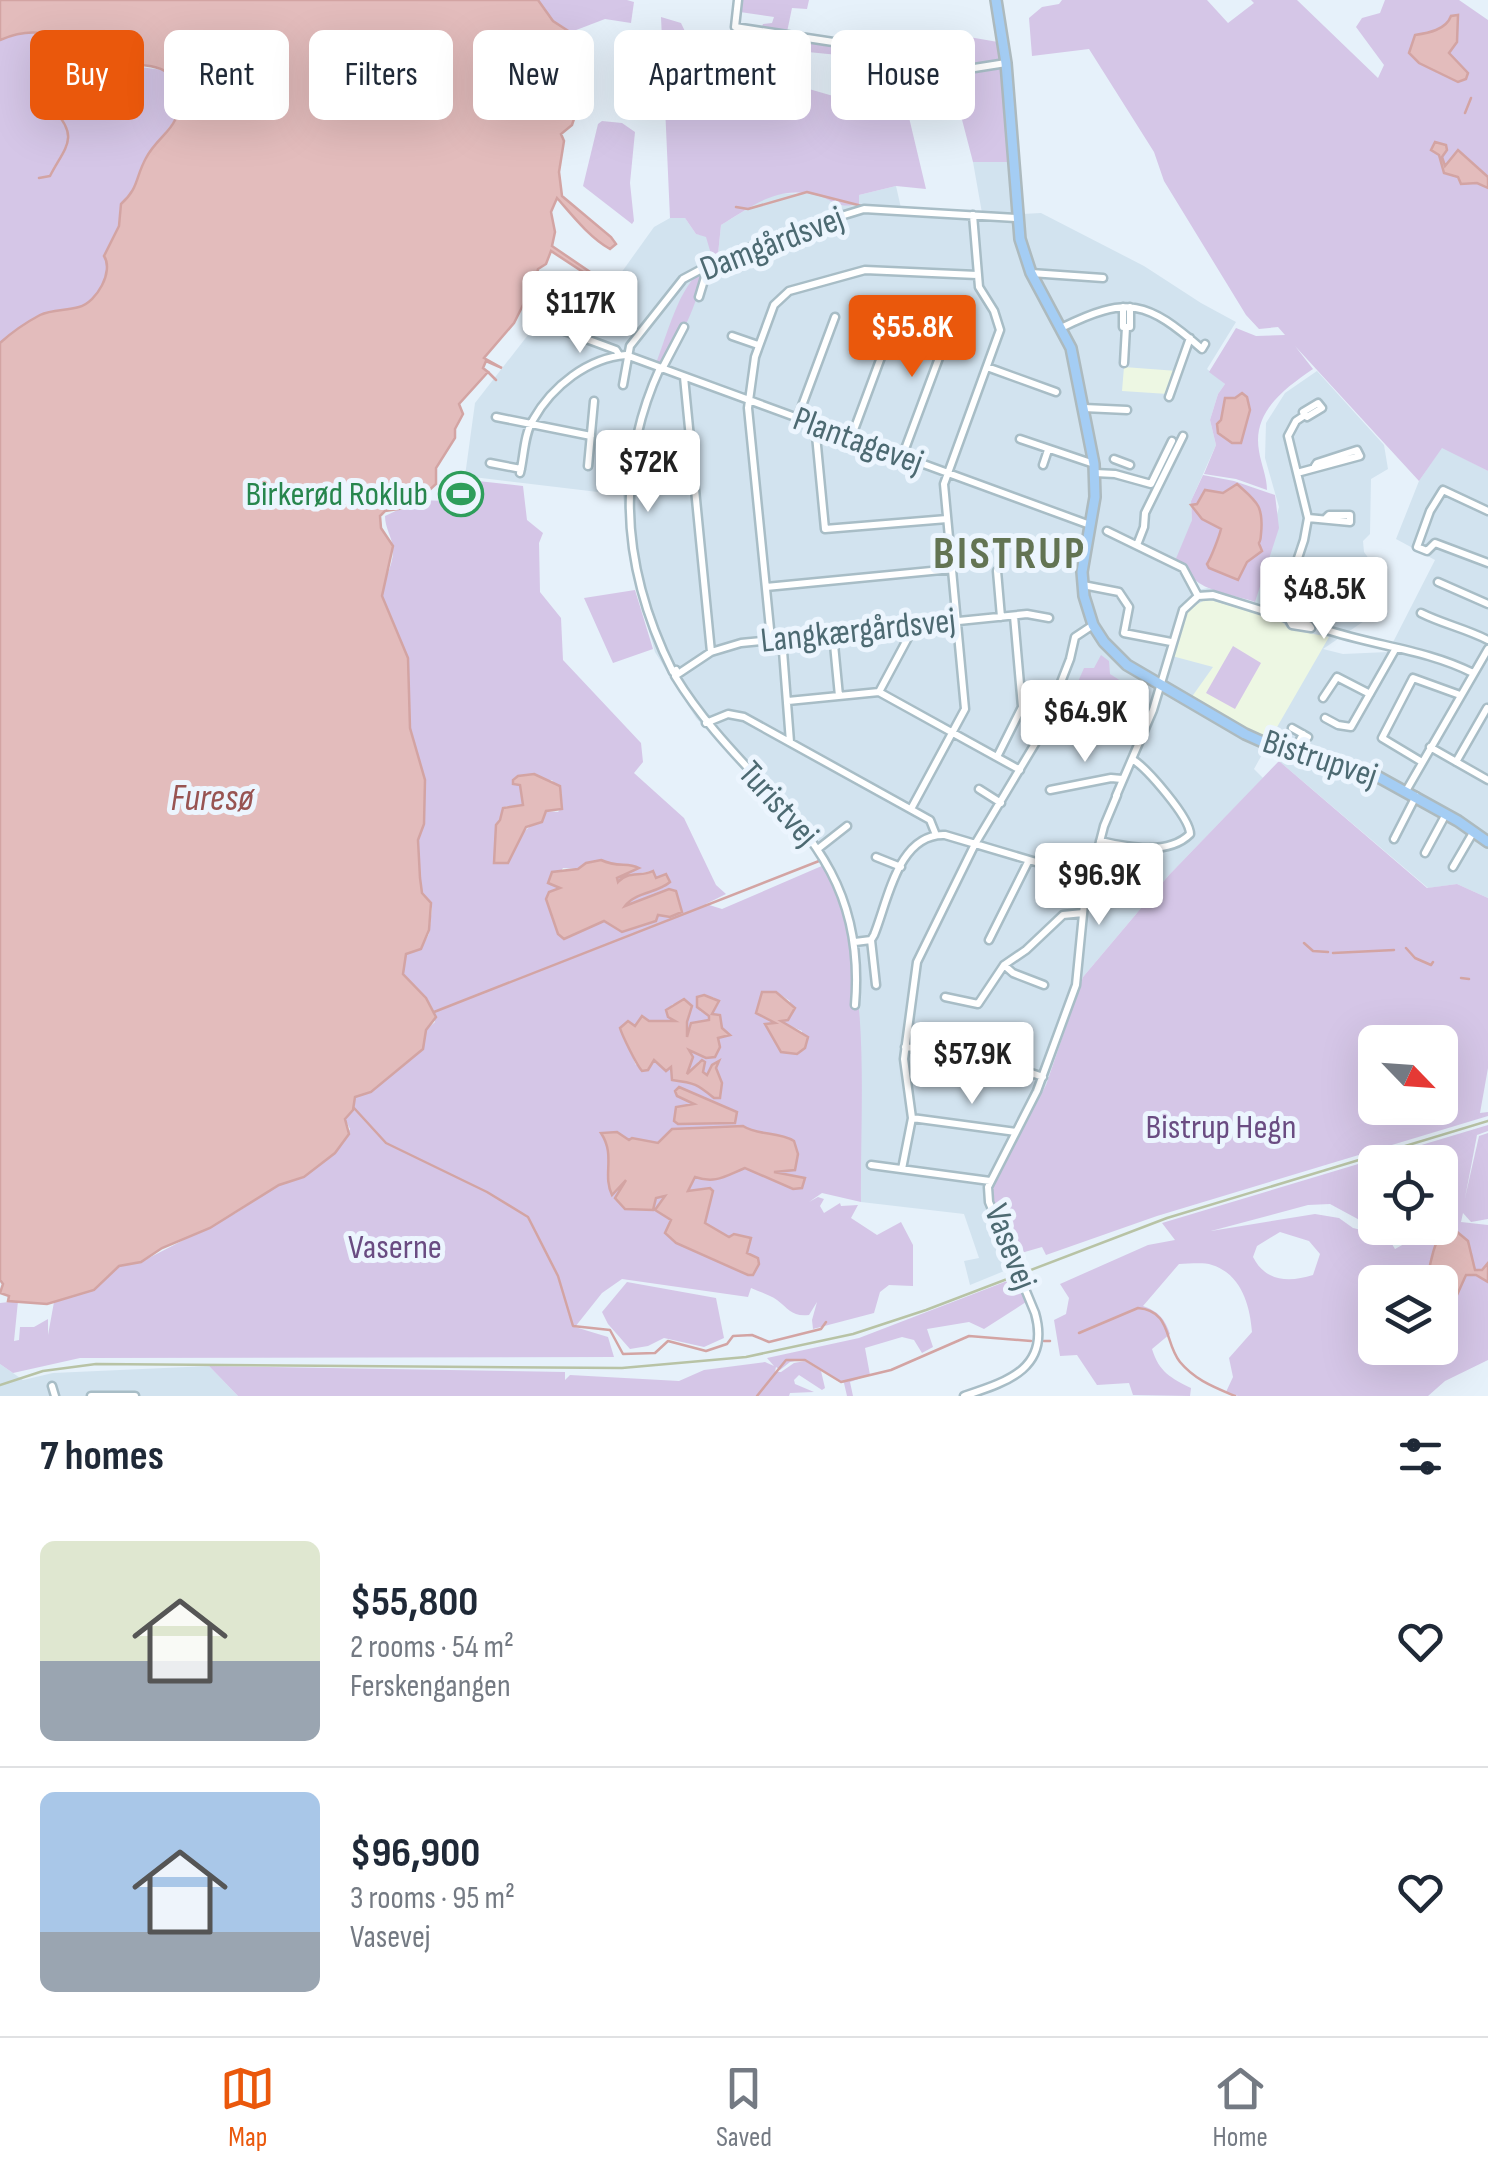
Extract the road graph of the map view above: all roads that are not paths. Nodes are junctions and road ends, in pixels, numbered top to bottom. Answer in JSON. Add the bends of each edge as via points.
{"nodes":[{"id":1,"x":738,"y":0,"type":"edge"},
{"id":2,"x":996,"y":0,"type":"edge"},
{"id":3,"x":1006,"y":63,"type":"junction"},
{"id":4,"x":973,"y":215,"type":"junction"},
{"id":5,"x":1016,"y":218,"type":"junction"},
{"id":6,"x":704,"y":268,"type":"junction"},
{"id":7,"x":1031,"y":272,"type":"junction"},
{"id":8,"x":977,"y":275,"type":"junction"},
{"id":9,"x":1103,"y":278,"type":"dead end"},
{"id":10,"x":699,"y":297,"type":"dead end"},
{"id":11,"x":1127,"y":307,"type":"junction"},
{"id":12,"x":955,"y":315,"type":"dead end"},
{"id":13,"x":835,"y":317,"type":"dead end"},
{"id":14,"x":684,"y":327,"type":"dead end"},
{"id":15,"x":1062,"y":328,"type":"junction"},
{"id":16,"x":562,"y":330,"type":"dead end"},
{"id":17,"x":890,"y":333,"type":"dead end"},
{"id":18,"x":732,"y":336,"type":"dead end"},
{"id":19,"x":1190,"y":338,"type":"junction"},
{"id":20,"x":1205,"y":344,"type":"dead end"},
{"id":21,"x":758,"y":345,"type":"junction"},
{"id":22,"x":623,"y":355,"type":"junction"},
{"id":23,"x":1124,"y":364,"type":"dead end"},
{"id":24,"x":987,"y":367,"type":"junction"},
{"id":25,"x":661,"y":369,"type":"junction"},
{"id":26,"x":684,"y":378,"type":"junction"},
{"id":27,"x":623,"y":386,"type":"dead end"},
{"id":28,"x":1056,"y":392,"type":"dead end"},
{"id":29,"x":1169,"y":397,"type":"dead end"},
{"id":30,"x":594,"y":401,"type":"dead end"},
{"id":31,"x":749,"y":401,"type":"junction"},
{"id":32,"x":1084,"y":408,"type":"junction"},
{"id":33,"x":1127,"y":410,"type":"dead end"},
{"id":34,"x":1304,"y":415,"type":"dead end"},
{"id":35,"x":496,"y":416,"type":"dead end"},
{"id":36,"x":797,"y":418,"type":"junction"},
{"id":37,"x":530,"y":424,"type":"junction"},
{"id":38,"x":815,"y":425,"type":"junction"},
{"id":39,"x":591,"y":436,"type":"junction"},
{"id":40,"x":1183,"y":436,"type":"dead end"},
{"id":41,"x":850,"y":438,"type":"junction"},
{"id":42,"x":1020,"y":440,"type":"dead end"},
{"id":43,"x":1172,"y":441,"type":"dead end"},
{"id":44,"x":1048,"y":450,"type":"junction"},
{"id":45,"x":902,"y":456,"type":"junction"},
{"id":46,"x":490,"y":462,"type":"dead end"},
{"id":47,"x":1043,"y":464,"type":"dead end"},
{"id":48,"x":1130,"y":464,"type":"dead end"},
{"id":49,"x":588,"y":466,"type":"dead end"},
{"id":50,"x":1315,"y":466,"type":"junction"},
{"id":51,"x":1095,"y":469,"type":"junction"},
{"id":52,"x":947,"y":473,"type":"junction"},
{"id":53,"x":1297,"y":473,"type":"junction"},
{"id":54,"x":1115,"y":474,"type":"junction"},
{"id":55,"x":1488,"y":511,"type":"edge"},
{"id":56,"x":1308,"y":518,"type":"junction"},
{"id":57,"x":1326,"y":518,"type":"dead end"},
{"id":58,"x":947,"y":519,"type":"junction"},
{"id":59,"x":1090,"y":525,"type":"junction"},
{"id":60,"x":1107,"y":532,"type":"dead end"},
{"id":61,"x":1136,"y":546,"type":"junction"},
{"id":62,"x":1296,"y":563,"type":"junction"},
{"id":63,"x":1488,"y":563,"type":"edge"},
{"id":64,"x":952,"y":569,"type":"junction"},
{"id":65,"x":1316,"y":569,"type":"junction"},
{"id":66,"x":997,"y":571,"type":"dead end"},
{"id":67,"x":1438,"y":582,"type":"dead end"},
{"id":68,"x":1083,"y":585,"type":"junction"},
{"id":69,"x":766,"y":587,"type":"junction"},
{"id":70,"x":1198,"y":596,"type":"junction"},
{"id":71,"x":1488,"y":604,"type":"edge"},
{"id":72,"x":1420,"y":612,"type":"dead end"},
{"id":73,"x":1279,"y":615,"type":"junction"},
{"id":74,"x":1014,"y":616,"type":"junction"},
{"id":75,"x":1001,"y":617,"type":"junction"},
{"id":76,"x":1049,"y":618,"type":"dead end"},
{"id":77,"x":1288,"y":618,"type":"dead end"},
{"id":78,"x":958,"y":621,"type":"junction"},
{"id":79,"x":1094,"y":625,"type":"junction"},
{"id":80,"x":911,"y":626,"type":"junction"},
{"id":81,"x":1324,"y":629,"type":"dead end"},
{"id":82,"x":833,"y":634,"type":"junction"},
{"id":83,"x":782,"y":638,"type":"junction"},
{"id":84,"x":771,"y":640,"type":"junction"},
{"id":85,"x":1488,"y":640,"type":"edge"},
{"id":86,"x":1171,"y":642,"type":"junction"},
{"id":87,"x":1396,"y":648,"type":"junction"},
{"id":88,"x":1488,"y":649,"type":"edge"},
{"id":89,"x":711,"y":652,"type":"junction"},
{"id":90,"x":676,"y":673,"type":"junction"},
{"id":91,"x":1473,"y":673,"type":"junction"},
{"id":92,"x":1160,"y":686,"type":"junction"},
{"id":93,"x":879,"y":692,"type":"junction"},
{"id":94,"x":1370,"y":694,"type":"junction"},
{"id":95,"x":1460,"y":695,"type":"junction"},
{"id":96,"x":839,"y":696,"type":"junction"},
{"id":97,"x":1323,"y":698,"type":"dead end"},
{"id":98,"x":788,"y":701,"type":"junction"},
{"id":99,"x":1487,"y":708,"type":"edge"},
{"id":100,"x":1326,"y":718,"type":"dead end"},
{"id":101,"x":706,"y":723,"type":"junction"},
{"id":102,"x":1292,"y":728,"type":"dead end"},
{"id":103,"x":952,"y":733,"type":"junction"},
{"id":104,"x":790,"y":742,"type":"junction"},
{"id":105,"x":1430,"y":748,"type":"junction"},
{"id":106,"x":1292,"y":755,"type":"junction"},
{"id":107,"x":997,"y":758,"type":"junction"},
{"id":108,"x":1132,"y":759,"type":"junction"},
{"id":109,"x":1422,"y":762,"type":"junction"},
{"id":110,"x":1456,"y":762,"type":"junction"},
{"id":111,"x":1020,"y":770,"type":"junction"},
{"id":112,"x":1487,"y":778,"type":"edge"},
{"id":113,"x":1122,"y":779,"type":"junction"},
{"id":114,"x":978,"y":789,"type":"dead end"},
{"id":115,"x":1050,"y":790,"type":"dead end"},
{"id":116,"x":1411,"y":794,"type":"junction"},
{"id":117,"x":1000,"y":804,"type":"junction"},
{"id":118,"x":910,"y":809,"type":"junction"},
{"id":119,"x":1446,"y":814,"type":"junction"},
{"id":120,"x":846,"y":826,"type":"dead end"},
{"id":121,"x":1474,"y":831,"type":"junction"},
{"id":122,"x":936,"y":835,"type":"junction"},
{"id":123,"x":1101,"y":838,"type":"junction"},
{"id":124,"x":1394,"y":840,"type":"dead end"},
{"id":125,"x":1488,"y":842,"type":"edge"},
{"id":126,"x":975,"y":844,"type":"junction"},
{"id":127,"x":819,"y":848,"type":"junction"},
{"id":128,"x":1146,"y":849,"type":"junction"},
{"id":129,"x":1425,"y":853,"type":"dead end"},
{"id":130,"x":876,"y":857,"type":"dead end"},
{"id":131,"x":1029,"y":860,"type":"junction"},
{"id":132,"x":901,"y":867,"type":"junction"},
{"id":133,"x":1453,"y":867,"type":"dead end"},
{"id":134,"x":1141,"y":873,"type":"dead end"},
{"id":135,"x":1090,"y":878,"type":"junction"},
{"id":136,"x":1082,"y":913,"type":"junction"},
{"id":137,"x":871,"y":940,"type":"junction"},
{"id":138,"x":989,"y":940,"type":"dead end"},
{"id":139,"x":855,"y":942,"type":"junction"},
{"id":140,"x":1004,"y":965,"type":"junction"},
{"id":141,"x":876,"y":985,"type":"dead end"},
{"id":142,"x":1044,"y":985,"type":"dead end"},
{"id":143,"x":944,"y":996,"type":"dead end"},
{"id":144,"x":855,"y":1005,"type":"dead end"},
{"id":145,"x":905,"y":1047,"type":"junction"},
{"id":146,"x":1043,"y":1078,"type":"junction"},
{"id":147,"x":912,"y":1118,"type":"junction"},
{"id":148,"x":1016,"y":1132,"type":"junction"},
{"id":149,"x":871,"y":1165,"type":"dead end"},
{"id":150,"x":902,"y":1169,"type":"junction"},
{"id":151,"x":990,"y":1181,"type":"junction"},
{"id":152,"x":52,"y":1386,"type":"dead end"},
{"id":153,"x":55,"y":1396,"type":"edge"},
{"id":154,"x":92,"y":1396,"type":"edge"},
{"id":155,"x":135,"y":1396,"type":"edge"},
{"id":156,"x":964,"y":1396,"type":"edge"}],
"edges":[{"from":1,"to":3,"type":"street","via":[[734,27],[866,47],[912,78]]},
{"from":2,"to":3,"type":"main road","name":"Bistrupvej"},
{"from":3,"to":5,"type":"main road","name":"Bistrupvej"},
{"from":4,"to":5,"type":"street","name":"Damgårdsvej"},
{"from":4,"to":6,"type":"street","name":"Damgårdsvej","via":[[851,212]]},
{"from":4,"to":8,"type":"street"},
{"from":5,"to":7,"type":"main road","name":"Bistrupvej"},
{"from":6,"to":10,"type":"street"},
{"from":6,"to":22,"type":"street","name":"Damgårdsvej","via":[[683,279]]},
{"from":7,"to":9,"type":"street"},
{"from":7,"to":15,"type":"main road","name":"Bistrupvej"},
{"from":8,"to":21,"type":"street","via":[[865,270],[790,291],[774,305]]},
{"from":8,"to":24,"type":"street","via":[[999,324]]},
{"from":11,"to":15,"type":"street","via":[[1099,310]]},
{"from":11,"to":19,"type":"street","via":[[1162,316]]},
{"from":11,"to":23,"type":"street"},
{"from":12,"to":45,"type":"street"},
{"from":13,"to":36,"type":"street"},
{"from":14,"to":25,"type":"street","name":"Turistvej"},
{"from":15,"to":32,"type":"main road","name":"Bistrupvej"},
{"from":16,"to":22,"type":"street","name":"Plantagevej"},
{"from":17,"to":41,"type":"street"},
{"from":18,"to":21,"type":"street"},
{"from":19,"to":20,"type":"street"},
{"from":19,"to":29,"type":"street"},
{"from":21,"to":31,"type":"street"},
{"from":22,"to":25,"type":"street","name":"Plantagevej"},
{"from":22,"to":27,"type":"street"},
{"from":22,"to":37,"type":"street","via":[[601,358],[571,376]]},
{"from":24,"to":28,"type":"street"},
{"from":24,"to":52,"type":"street"},
{"from":25,"to":26,"type":"street","name":"Plantagevej"},
{"from":25,"to":90,"type":"street","name":"Turistvej","via":[[633,445],[628,494],[649,620]]},
{"from":26,"to":31,"type":"street","name":"Plantagevej"},
{"from":26,"to":89,"type":"street"},
{"from":30,"to":39,"type":"street"},
{"from":31,"to":36,"type":"street","name":"Plantagevej"},
{"from":31,"to":69,"type":"street"},
{"from":32,"to":33,"type":"street"},
{"from":32,"to":51,"type":"main road","name":"Bistrupvej"},
{"from":34,"to":53,"type":"street","via":[[1288,436]]},
{"from":35,"to":37,"type":"street"},
{"from":36,"to":38,"type":"street","name":"Plantagevej"},
{"from":37,"to":39,"type":"street"},
{"from":37,"to":46,"type":"street","via":[[521,471]]},
{"from":38,"to":41,"type":"street","name":"Plantagevej"},
{"from":38,"to":58,"type":"street","via":[[825,530]]},
{"from":39,"to":49,"type":"street"},
{"from":40,"to":61,"type":"street"},
{"from":41,"to":45,"type":"street","name":"Plantagevej"},
{"from":42,"to":44,"type":"street"},
{"from":43,"to":54,"type":"street","via":[[1151,484]]},
{"from":44,"to":47,"type":"street"},
{"from":44,"to":51,"type":"street"},
{"from":45,"to":52,"type":"street","name":"Plantagevej"},
{"from":48,"to":54,"type":"street","via":[[1117,460]]},
{"from":50,"to":50,"type":"street","via":[[1318,469],[1360,456],[1358,450]]},
{"from":50,"to":53,"type":"street"},
{"from":51,"to":54,"type":"street"},
{"from":51,"to":59,"type":"main road","name":"Bistrupvej"},
{"from":52,"to":58,"type":"street"},
{"from":52,"to":59,"type":"street","name":"Plantagevej"},
{"from":53,"to":56,"type":"street"},
{"from":55,"to":63,"type":"street","via":[[1439,493],[1417,547],[1453,546]]},
{"from":56,"to":57,"type":"street"},
{"from":56,"to":62,"type":"street"},
{"from":58,"to":64,"type":"street"},
{"from":59,"to":68,"type":"main road","name":"Bistrupvej"},
{"from":60,"to":61,"type":"street"},
{"from":61,"to":70,"type":"street","via":[[1183,568]]},
{"from":62,"to":65,"type":"street"},
{"from":62,"to":73,"type":"street"},
{"from":64,"to":69,"type":"street"},
{"from":64,"to":78,"type":"street"},
{"from":65,"to":65,"type":"street","via":[[1317,573],[1360,587],[1362,581]]},
{"from":66,"to":75,"type":"street"},
{"from":67,"to":71,"type":"street"},
{"from":68,"to":79,"type":"main road","name":"Bistrupvej"},
{"from":68,"to":86,"type":"street","via":[[1119,592],[1129,607],[1124,633]]},
{"from":69,"to":84,"type":"street"},
{"from":70,"to":73,"type":"street"},
{"from":70,"to":86,"type":"street","name":"Vasevej","via":[[1185,606]]},
{"from":72,"to":85,"type":"street"},
{"from":73,"to":77,"type":"street"},
{"from":74,"to":75,"type":"street","name":"Langkærgårdsvej"},
{"from":74,"to":76,"type":"street","name":"Langkærgårdsvej"},
{"from":74,"to":107,"type":"street","via":[[1022,706]]},
{"from":75,"to":78,"type":"street","name":"Langkærgårdsvej"},
{"from":78,"to":80,"type":"street","name":"Langkærgårdsvej"},
{"from":78,"to":103,"type":"street","via":[[965,704]]},
{"from":79,"to":92,"type":"main road","name":"Bistrupvej","via":[[1120,658]]},
{"from":79,"to":111,"type":"street","via":[[1075,637]]},
{"from":80,"to":82,"type":"street","name":"Langkærgårdsvej"},
{"from":80,"to":93,"type":"street"},
{"from":81,"to":87,"type":"street"},
{"from":82,"to":83,"type":"street","name":"Langkærgårdsvej"},
{"from":82,"to":96,"type":"street"},
{"from":83,"to":84,"type":"street","name":"Langkærgårdsvej"},
{"from":83,"to":98,"type":"street"},
{"from":84,"to":89,"type":"street","name":"Langkærgårdsvej"},
{"from":86,"to":92,"type":"street","name":"Vasevej"},
{"from":87,"to":91,"type":"street"},
{"from":87,"to":94,"type":"street"},
{"from":88,"to":91,"type":"street"},
{"from":89,"to":90,"type":"street","name":"Langkærgårdsvej"},
{"from":90,"to":101,"type":"street","name":"Turistvej"},
{"from":91,"to":95,"type":"street"},
{"from":92,"to":106,"type":"main road","name":"Bistrupvej"},
{"from":92,"to":108,"type":"street","name":"Vasevej"},
{"from":93,"to":96,"type":"street"},
{"from":93,"to":103,"type":"street"},
{"from":94,"to":97,"type":"street","via":[[1337,677]]},
{"from":94,"to":100,"type":"street","via":[[1351,727]]},
{"from":95,"to":105,"type":"street"},
{"from":95,"to":109,"type":"street","via":[[1413,678],[1382,738]]},
{"from":96,"to":98,"type":"street"},
{"from":98,"to":104,"type":"street"},
{"from":99,"to":110,"type":"street"},
{"from":101,"to":104,"type":"street","via":[[737,714]]},
{"from":101,"to":127,"type":"street","name":"Turistvej"},
{"from":102,"to":106,"type":"street","via":[[1306,735]]},
{"from":103,"to":107,"type":"street"},
{"from":103,"to":118,"type":"street"},
{"from":104,"to":118,"type":"street"},
{"from":105,"to":109,"type":"street"},
{"from":105,"to":110,"type":"street"},
{"from":106,"to":116,"type":"main road","name":"Bistrupvej","via":[[1362,768]]},
{"from":107,"to":111,"type":"street"},
{"from":108,"to":113,"type":"street","name":"Vasevej"},
{"from":108,"to":128,"type":"street","via":[[1151,774],[1190,829],[1184,840]]},
{"from":109,"to":116,"type":"street"},
{"from":110,"to":112,"type":"street"},
{"from":111,"to":117,"type":"street"},
{"from":113,"to":115,"type":"street"},
{"from":113,"to":123,"type":"street","name":"Vasevej"},
{"from":114,"to":117,"type":"street"},
{"from":116,"to":119,"type":"main road","name":"Bistrupvej"},
{"from":116,"to":124,"type":"street"},
{"from":117,"to":126,"type":"street"},
{"from":118,"to":122,"type":"street","via":[[933,823]]},
{"from":119,"to":121,"type":"main road","name":"Bistrupvej"},
{"from":119,"to":129,"type":"street"},
{"from":120,"to":127,"type":"street"},
{"from":121,"to":125,"type":"main road","name":"Bistrupvej"},
{"from":121,"to":133,"type":"street"},
{"from":122,"to":126,"type":"street"},
{"from":122,"to":132,"type":"street","via":[[913,846]]},
{"from":123,"to":128,"type":"street"},
{"from":123,"to":135,"type":"street","name":"Vasevej"},
{"from":126,"to":131,"type":"street"},
{"from":126,"to":145,"type":"street","via":[[920,954]]},
{"from":127,"to":139,"type":"street","name":"Turistvej","via":[[842,894]]},
{"from":128,"to":134,"type":"street"},
{"from":130,"to":132,"type":"street"},
{"from":131,"to":135,"type":"street"},
{"from":131,"to":138,"type":"street"},
{"from":132,"to":137,"type":"street"},
{"from":135,"to":136,"type":"street","name":"Vasevej"},
{"from":136,"to":140,"type":"street","via":[[1063,915]]},
{"from":136,"to":146,"type":"street","name":"Vasevej","via":[[1079,974]]},
{"from":137,"to":139,"type":"street"},
{"from":137,"to":141,"type":"street"},
{"from":139,"to":144,"type":"street","name":"Turistvej"},
{"from":140,"to":142,"type":"street"},
{"from":140,"to":143,"type":"street","via":[[978,1004]]},
{"from":145,"to":146,"type":"street","via":[[973,1054]]},
{"from":145,"to":147,"type":"street"},
{"from":146,"to":148,"type":"street","name":"Vasevej"},
{"from":147,"to":148,"type":"street"},
{"from":147,"to":150,"type":"street"},
{"from":148,"to":151,"type":"street","name":"Vasevej"},
{"from":149,"to":150,"type":"street"},
{"from":150,"to":151,"type":"street"},
{"from":151,"to":156,"type":"street","name":"Vasevej","via":[[989,1202],[1035,1313],[1038,1340],[1020,1373]]},
{"from":152,"to":153,"type":"street"},
{"from":154,"to":155,"type":"street"}]}
